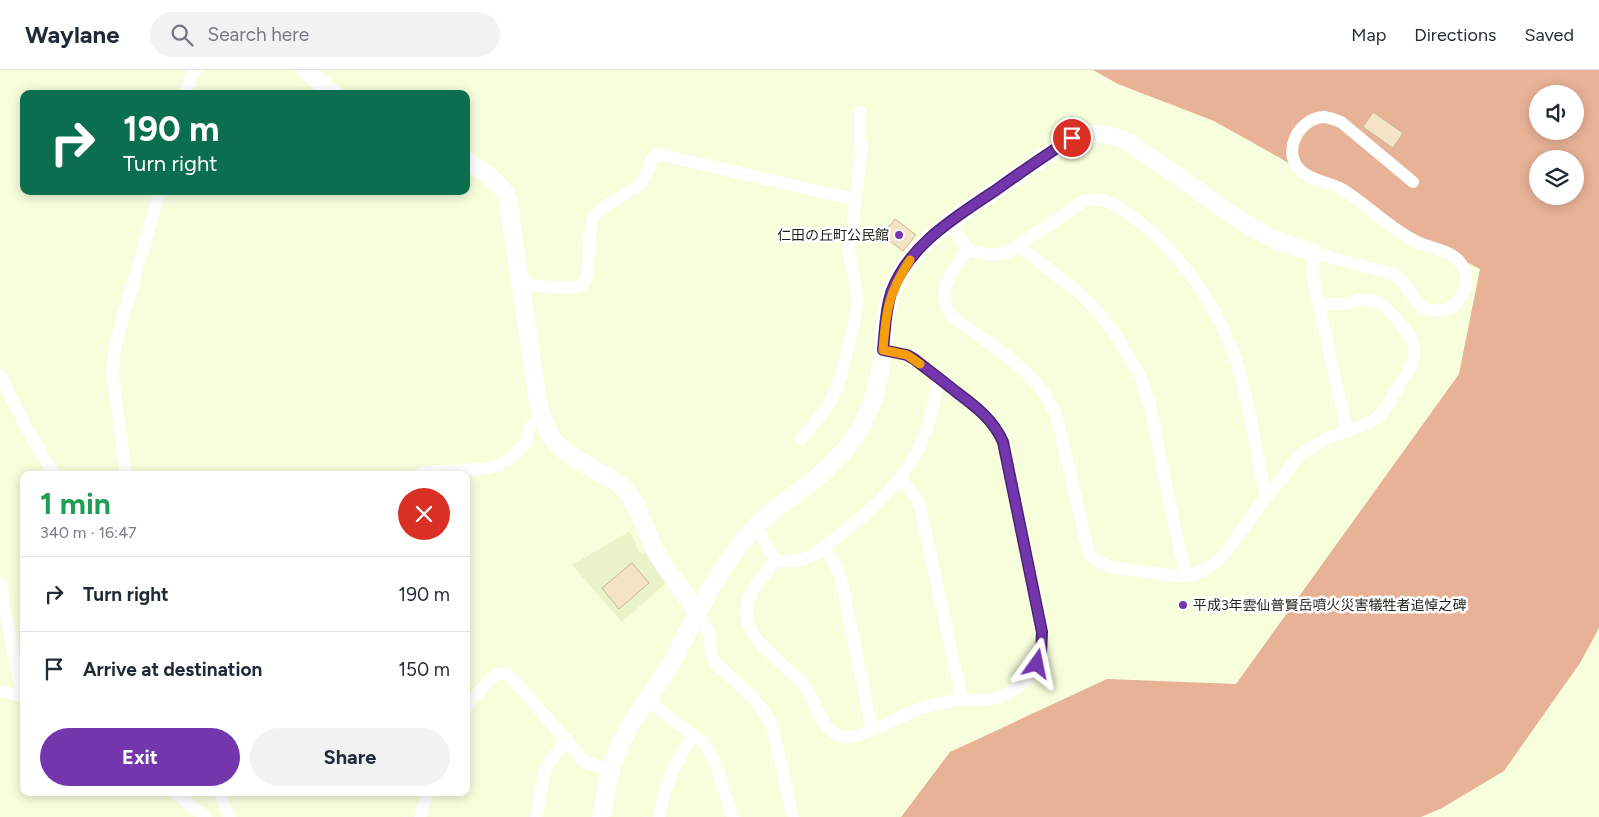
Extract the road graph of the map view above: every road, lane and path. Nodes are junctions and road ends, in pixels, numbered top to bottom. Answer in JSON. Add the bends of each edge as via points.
{"nodes":[{"id":1,"x":305,"y":70,"type":"edge"},
{"id":2,"x":193,"y":72,"type":"edge"},
{"id":3,"x":186,"y":90,"type":"edge"},
{"id":4,"x":329,"y":90,"type":"edge"},
{"id":5,"x":860,"y":112,"type":"dead end"},
{"id":6,"x":470,"y":163,"type":"edge"},
{"id":7,"x":1413,"y":182,"type":"dead end"},
{"id":8,"x":159,"y":195,"type":"edge"},
{"id":9,"x":856,"y":200,"type":"junction"},
{"id":10,"x":949,"y":222,"type":"junction"},
{"id":11,"x":1018,"y":246,"type":"junction"},
{"id":12,"x":968,"y":250,"type":"junction"},
{"id":13,"x":1314,"y":253,"type":"junction"},
{"id":14,"x":521,"y":285,"type":"junction"},
{"id":15,"x":1319,"y":304,"type":"junction"},
{"id":16,"x":883,"y":350,"type":"junction"},
{"id":17,"x":0,"y":375,"type":"edge"},
{"id":18,"x":939,"y":378,"type":"junction"},
{"id":19,"x":541,"y":416,"type":"junction"},
{"id":20,"x":1347,"y":432,"type":"junction"},
{"id":21,"x":801,"y":439,"type":"dead end"},
{"id":22,"x":52,"y":471,"type":"edge"},
{"id":23,"x":125,"y":471,"type":"edge"},
{"id":24,"x":446,"y":471,"type":"edge"},
{"id":25,"x":899,"y":478,"type":"junction"},
{"id":26,"x":1266,"y":497,"type":"junction"},
{"id":27,"x":756,"y":526,"type":"junction"},
{"id":28,"x":823,"y":547,"type":"junction"},
{"id":29,"x":774,"y":561,"type":"junction"},
{"id":30,"x":1186,"y":576,"type":"junction"},
{"id":31,"x":0,"y":584,"type":"edge"},
{"id":32,"x":697,"y":612,"type":"junction"},
{"id":33,"x":20,"y":682,"type":"edge"},
{"id":34,"x":0,"y":691,"type":"edge"},
{"id":35,"x":20,"y":696,"type":"edge"},
{"id":36,"x":962,"y":700,"type":"junction"},
{"id":37,"x":647,"y":701,"type":"junction"},
{"id":38,"x":470,"y":703,"type":"edge"},
{"id":39,"x":872,"y":730,"type":"junction"},
{"id":40,"x":694,"y":735,"type":"junction"},
{"id":41,"x":567,"y":740,"type":"junction"},
{"id":42,"x":611,"y":770,"type":"junction"},
{"id":43,"x":179,"y":796,"type":"edge"},
{"id":44,"x":221,"y":796,"type":"edge"},
{"id":45,"x":427,"y":796,"type":"edge"},
{"id":46,"x":205,"y":817,"type":"edge"},
{"id":47,"x":229,"y":817,"type":"edge"},
{"id":48,"x":420,"y":817,"type":"edge"},
{"id":49,"x":536,"y":817,"type":"edge"},
{"id":50,"x":601,"y":817,"type":"edge"},
{"id":51,"x":659,"y":817,"type":"edge"},
{"id":52,"x":733,"y":817,"type":"edge"},
{"id":53,"x":793,"y":817,"type":"edge"}],
"edges":[{"from":1,"to":4,"type":"street"},
{"from":2,"to":3,"type":"street"},
{"from":5,"to":9,"type":"street","via":[[862,145]]},
{"from":6,"to":14,"type":"street","via":[[505,192]]},
{"from":7,"to":13,"type":"street","via":[[1332,118],[1314,119],[1300,128],[1295,137],[1293,159],[1306,176],[1345,191],[1416,241],[1459,261],[1465,270],[1466,281],[1458,302],[1440,311],[1428,309],[1413,299],[1405,282],[1393,274]]},
{"from":8,"to":23,"type":"street","via":[[116,342],[112,370]]},
{"from":9,"to":14,"type":"street","via":[[658,154],[651,160],[649,171],[640,184],[596,213],[589,234],[587,273],[583,284],[573,288]]},
{"from":9,"to":21,"type":"street","via":[[849,253],[856,287],[855,320],[834,395]]},
{"from":10,"to":12,"type":"street"},
{"from":10,"to":13,"type":"street","via":[[1072,138],[1102,134],[1130,143],[1253,228],[1282,243]]},
{"from":10,"to":16,"type":"street","via":[[924,243],[891,293]]},
{"from":11,"to":12,"type":"street","via":[[996,255]]},
{"from":11,"to":26,"type":"street","via":[[1084,201],[1100,199],[1124,211],[1166,246],[1205,296],[1233,353]]},
{"from":11,"to":30,"type":"street","via":[[1078,292],[1097,311],[1116,335],[1140,376],[1150,405]]},
{"from":12,"to":30,"type":"street","via":[[947,280],[944,290],[946,308],[953,317],[1016,364],[1045,394],[1056,414],[1089,554],[1105,566]]},
{"from":13,"to":15,"type":"street","via":[[1313,274]]},
{"from":14,"to":19,"type":"street"},
{"from":15,"to":20,"type":"street"},
{"from":15,"to":20,"type":"street","via":[[1365,299],[1375,301],[1384,306],[1406,331],[1414,346],[1411,366],[1386,408],[1377,418]]},
{"from":16,"to":18,"type":"street","via":[[907,355]]},
{"from":16,"to":27,"type":"street","via":[[872,405],[853,440],[819,476]]},
{"from":17,"to":22,"type":"street"},
{"from":18,"to":25,"type":"street","via":[[925,434]]},
{"from":18,"to":36,"type":"street","via":[[990,419],[1003,442],[1042,632],[1037,664],[1019,687],[995,699]]},
{"from":19,"to":24,"type":"street","via":[[530,427],[525,443],[499,465]]},
{"from":19,"to":32,"type":"street","via":[[559,447],[574,459],[609,477],[636,504],[656,552]]},
{"from":20,"to":26,"type":"street","via":[[1325,439],[1298,456]]},
{"from":25,"to":28,"type":"street","via":[[885,498]]},
{"from":25,"to":36,"type":"street","via":[[920,506]]},
{"from":26,"to":30,"type":"street","via":[[1226,552],[1201,572]]},
{"from":27,"to":29,"type":"street"},
{"from":27,"to":32,"type":"street","via":[[730,557]]},
{"from":28,"to":29,"type":"street","via":[[795,561]]},
{"from":28,"to":39,"type":"street","via":[[841,578]]},
{"from":29,"to":39,"type":"street","via":[[749,595],[746,615],[751,633],[803,684],[823,722],[836,735],[853,738]]},
{"from":31,"to":33,"type":"street"},
{"from":32,"to":37,"type":"street","via":[[666,674]]},
{"from":32,"to":53,"type":"street","via":[[709,633],[715,663],[760,706],[770,721]]},
{"from":34,"to":35,"type":"street"},
{"from":36,"to":39,"type":"street","via":[[920,709]]},
{"from":37,"to":40,"type":"street"},
{"from":37,"to":42,"type":"street","via":[[617,750]]},
{"from":38,"to":41,"type":"street","via":[[493,677],[505,674]]},
{"from":40,"to":51,"type":"street","via":[[669,777]]},
{"from":40,"to":52,"type":"street","via":[[704,743],[715,762]]},
{"from":41,"to":42,"type":"street","via":[[585,762]]},
{"from":41,"to":49,"type":"street","via":[[549,762],[544,774]]},
{"from":42,"to":50,"type":"street"},
{"from":43,"to":46,"type":"street"},
{"from":44,"to":47,"type":"street"},
{"from":45,"to":48,"type":"street"}]}
